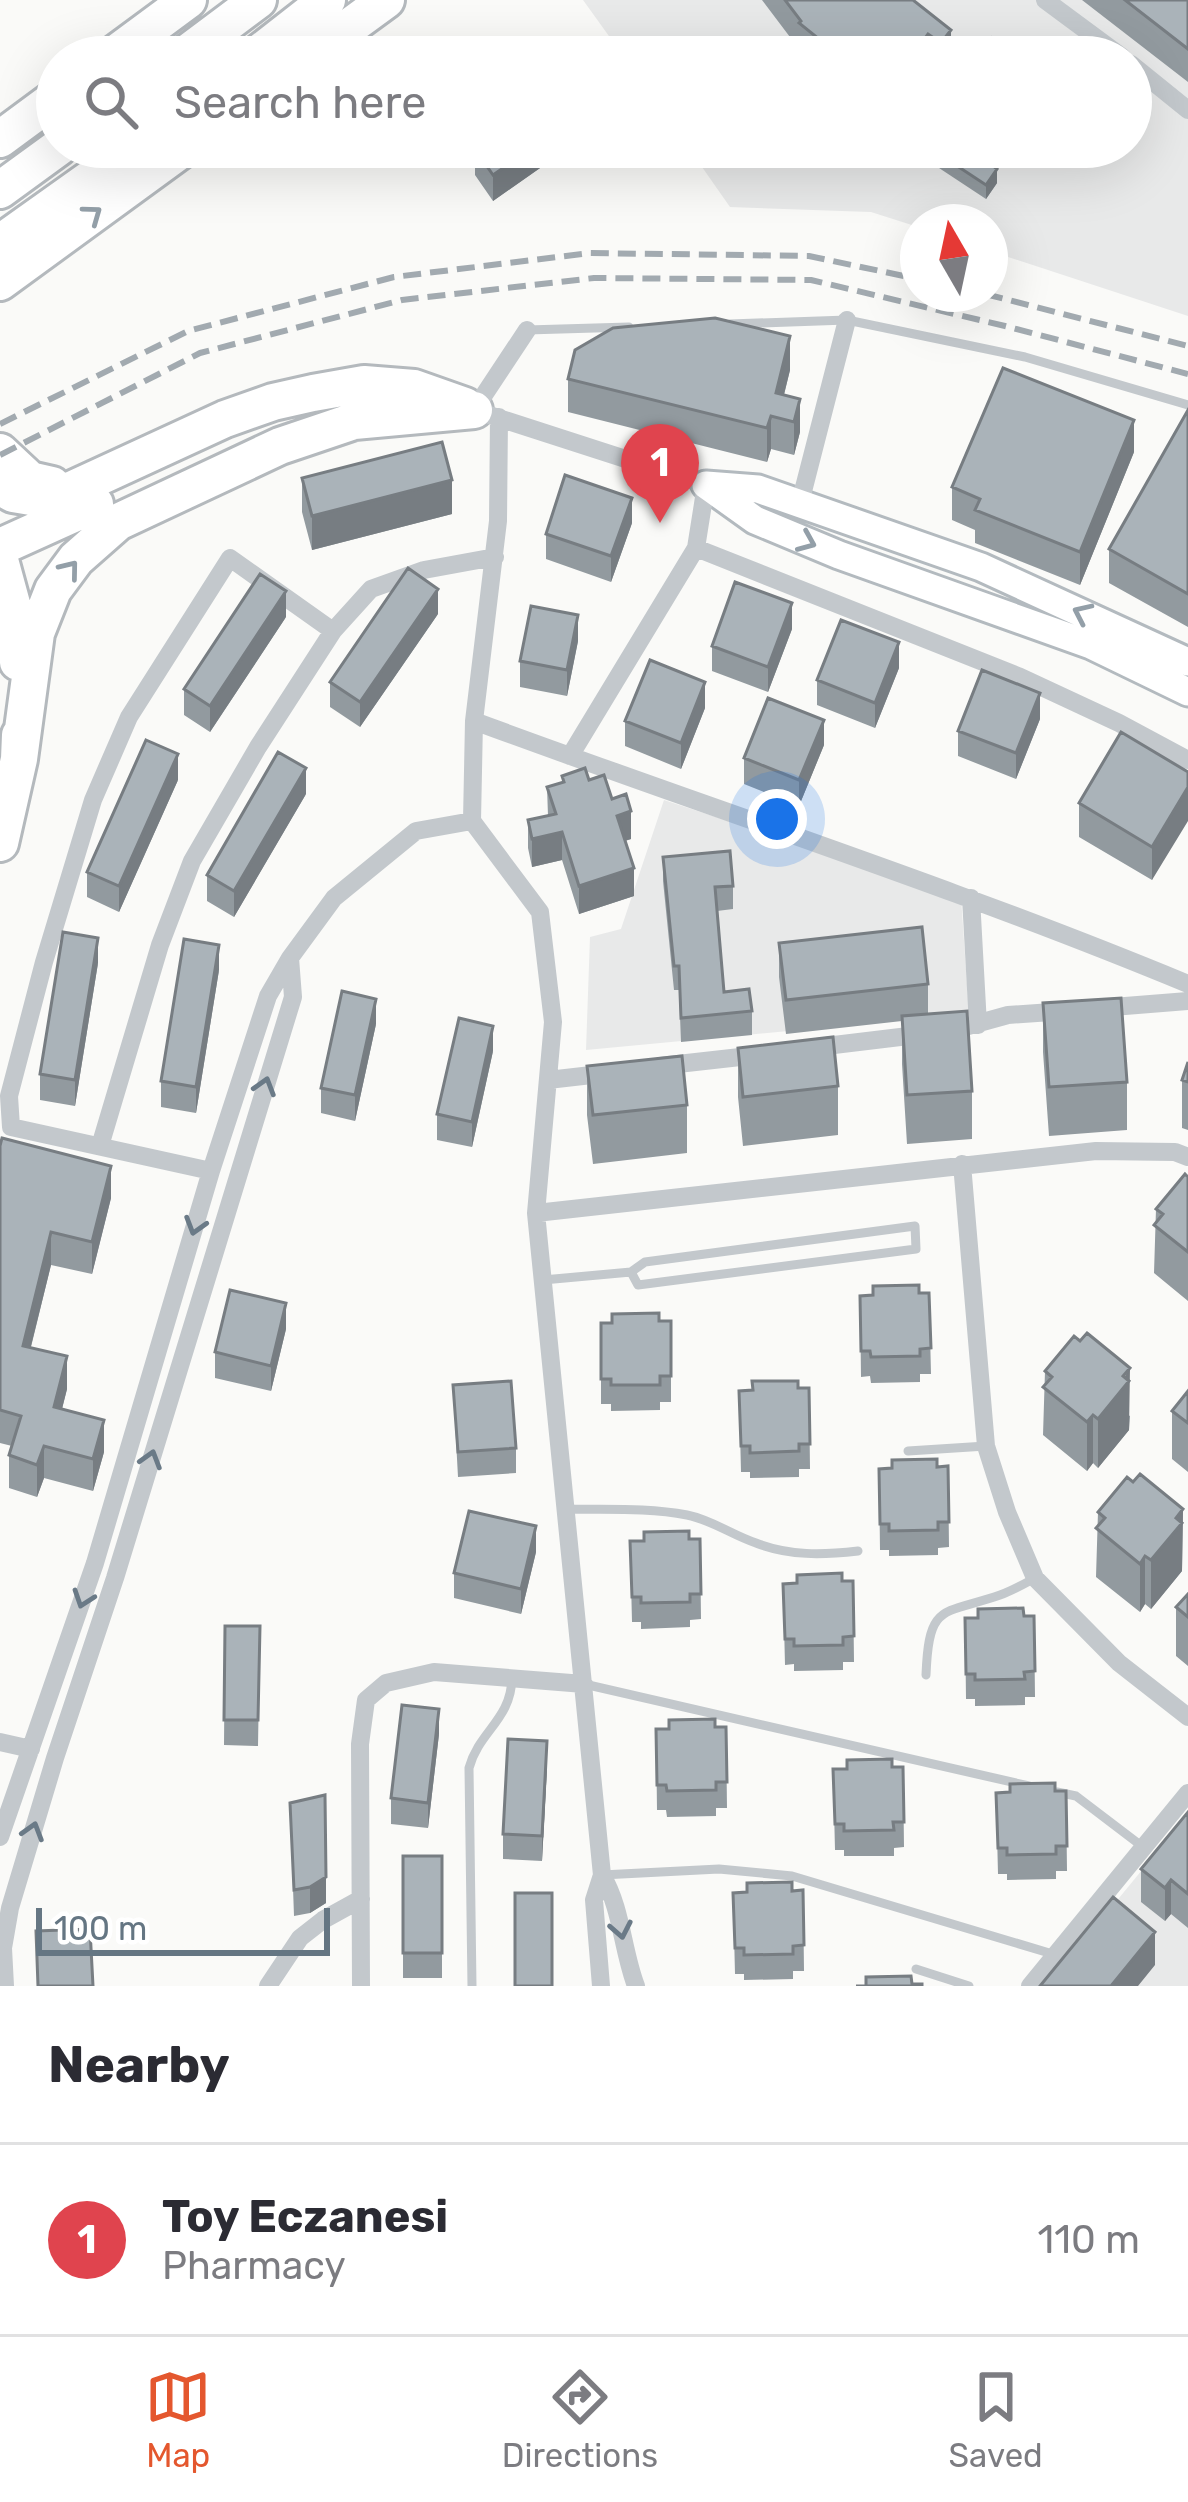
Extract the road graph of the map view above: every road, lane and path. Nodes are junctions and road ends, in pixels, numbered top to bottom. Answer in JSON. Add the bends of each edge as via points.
{"nodes":[{"id":1,"x":188,"y":0,"type":"edge"},
{"id":2,"x":258,"y":0,"type":"edge"},
{"id":3,"x":327,"y":0,"type":"edge"},
{"id":4,"x":386,"y":0,"type":"edge"},
{"id":5,"x":1045,"y":0,"type":"edge"},
{"id":6,"x":139,"y":36,"type":"edge"},
{"id":7,"x":210,"y":36,"type":"edge"},
{"id":8,"x":281,"y":36,"type":"edge"},
{"id":9,"x":337,"y":36,"type":"edge"},
{"id":10,"x":1096,"y":36,"type":"edge"},
{"id":11,"x":1152,"y":81,"type":"edge"},
{"id":12,"x":36,"y":103,"type":"edge"},
{"id":13,"x":36,"y":110,"type":"edge"},
{"id":14,"x":1188,"y":110,"type":"edge"},
{"id":15,"x":0,"y":119,"type":"edge"},
{"id":16,"x":0,"y":139,"type":"edge"},
{"id":17,"x":36,"y":163,"type":"edge"},
{"id":18,"x":112,"y":168,"type":"edge"},
{"id":19,"x":153,"y":168,"type":"edge"},
{"id":20,"x":0,"y":190,"type":"edge"},
{"id":21,"x":8,"y":263,"type":"edge"},
{"id":22,"x":0,"y":295,"type":"edge"},
{"id":23,"x":847,"y":320,"type":"junction"},
{"id":24,"x":710,"y":325,"type":"edge"},
{"id":25,"x":641,"y":327,"type":"edge"},
{"id":26,"x":526,"y":330,"type":"joint"},
{"id":27,"x":1188,"y":406,"type":"edge"},
{"id":28,"x":487,"y":413,"type":"junction"},
{"id":29,"x":163,"y":448,"type":"junction"},
{"id":30,"x":0,"y":452,"type":"edge"},
{"id":31,"x":706,"y":485,"type":"junction"},
{"id":32,"x":0,"y":486,"type":"edge"},
{"id":33,"x":800,"y":502,"type":"junction"},
{"id":34,"x":0,"y":547,"type":"edge"},
{"id":35,"x":696,"y":548,"type":"junction"},
{"id":36,"x":495,"y":557,"type":"junction"},
{"id":37,"x":0,"y":560,"type":"edge"},
{"id":38,"x":333,"y":632,"type":"junction"},
{"id":39,"x":1188,"y":662,"type":"edge"},
{"id":40,"x":1188,"y":692,"type":"edge"},
{"id":41,"x":474,"y":721,"type":"junction"},
{"id":42,"x":570,"y":756,"type":"junction"},
{"id":43,"x":19,"y":759,"type":"junction"},
{"id":44,"x":1188,"y":760,"type":"edge"},
{"id":45,"x":472,"y":821,"type":"junction"},
{"id":46,"x":0,"y":843,"type":"edge"},
{"id":47,"x":970,"y":898,"type":"junction"},
{"id":48,"x":290,"y":958,"type":"junction"},
{"id":49,"x":1188,"y":984,"type":"edge"},
{"id":50,"x":1188,"y":1001,"type":"edge"},
{"id":51,"x":978,"y":1024,"type":"junction"},
{"id":52,"x":643,"y":1069,"type":"edge"},
{"id":53,"x":619,"y":1072,"type":"edge"},
{"id":54,"x":548,"y":1080,"type":"junction"},
{"id":55,"x":100,"y":1146,"type":"junction"},
{"id":56,"x":1188,"y":1157,"type":"edge"},
{"id":57,"x":962,"y":1164,"type":"junction"},
{"id":58,"x":211,"y":1171,"type":"junction"},
{"id":59,"x":536,"y":1213,"type":"junction"},
{"id":60,"x":632,"y":1272,"type":"junction"},
{"id":61,"x":542,"y":1280,"type":"junction"},
{"id":62,"x":986,"y":1446,"type":"junction"},
{"id":63,"x":908,"y":1451,"type":"dead end"},
{"id":64,"x":565,"y":1509,"type":"junction"},
{"id":65,"x":858,"y":1552,"type":"dead end"},
{"id":66,"x":1035,"y":1578,"type":"junction"},
{"id":67,"x":926,"y":1675,"type":"dead end"},
{"id":68,"x":512,"y":1678,"type":"junction"},
{"id":69,"x":584,"y":1684,"type":"junction"},
{"id":70,"x":1188,"y":1717,"type":"edge"},
{"id":71,"x":0,"y":1742,"type":"edge"},
{"id":72,"x":31,"y":1749,"type":"junction"},
{"id":73,"x":1032,"y":1786,"type":"edge"},
{"id":74,"x":1054,"y":1791,"type":"edge"},
{"id":75,"x":1188,"y":1793,"type":"edge"},
{"id":76,"x":0,"y":1837,"type":"edge"},
{"id":77,"x":1144,"y":1848,"type":"junction"},
{"id":78,"x":602,"y":1875,"type":"junction"},
{"id":79,"x":361,"y":1899,"type":"junction"},
{"id":80,"x":1056,"y":1955,"type":"junction"},
{"id":81,"x":916,"y":1969,"type":"dead end"},
{"id":82,"x":5,"y":1986,"type":"edge"},
{"id":83,"x":268,"y":1986,"type":"edge"},
{"id":84,"x":361,"y":1986,"type":"edge"},
{"id":85,"x":472,"y":1986,"type":"edge"},
{"id":86,"x":601,"y":1986,"type":"edge"},
{"id":87,"x":636,"y":1986,"type":"edge"},
{"id":88,"x":969,"y":1986,"type":"edge"},
{"id":89,"x":1030,"y":1986,"type":"edge"}],
"edges":[{"from":1,"to":6,"type":"highway"},
{"from":2,"to":7,"type":"highway"},
{"from":3,"to":8,"type":"highway"},
{"from":4,"to":9,"type":"highway"},
{"from":5,"to":10,"type":"street"},
{"from":11,"to":14,"type":"street"},
{"from":12,"to":15,"type":"highway"},
{"from":13,"to":16,"type":"highway"},
{"from":17,"to":20,"type":"highway"},
{"from":18,"to":21,"type":"highway"},
{"from":21,"to":19,"type":"highway","one_way":true},
{"from":21,"to":22,"type":"highway"},
{"from":23,"to":24,"type":"lane"},
{"from":23,"to":27,"type":"lane","via":[[1025,357]]},
{"from":23,"to":33,"type":"street"},
{"from":25,"to":26,"type":"lane"},
{"from":26,"to":28,"type":"street"},
{"from":28,"to":29,"type":"highway","via":[[414,388],[364,384],[273,402]]},
{"from":28,"to":31,"type":"street"},
{"from":28,"to":34,"type":"highway","via":[[356,405],[275,424]]},
{"from":28,"to":36,"type":"street"},
{"from":43,"to":28,"type":"highway","one_way":true,"via":[[35,633],[76,559],[118,522],[280,446],[354,421]]},
{"from":29,"to":30,"type":"highway","via":[[54,486],[30,481]]},
{"from":29,"to":32,"type":"highway","via":[[49,500]]},
{"from":31,"to":33,"type":"street"},
{"from":31,"to":35,"type":"street"},
{"from":31,"to":40,"type":"street","one_way":true,"via":[[755,520],[1091,644]]},
{"from":39,"to":33,"type":"street","one_way":true,"via":[[981,567]]},
{"from":35,"to":42,"type":"street"},
{"from":35,"to":44,"type":"street","via":[[1018,676]]},
{"from":36,"to":38,"type":"street","via":[[371,589]]},
{"from":36,"to":41,"type":"street"},
{"from":37,"to":43,"type":"highway","via":[[15,615]]},
{"from":38,"to":55,"type":"street","via":[[192,861]]},
{"from":38,"to":55,"type":"street","via":[[230,559],[129,717],[93,800],[9,1096],[10,1127]]},
{"from":41,"to":42,"type":"street"},
{"from":41,"to":45,"type":"street"},
{"from":42,"to":47,"type":"street"},
{"from":43,"to":46,"type":"highway"},
{"from":45,"to":48,"type":"street","via":[[416,831],[334,898]]},
{"from":45,"to":54,"type":"street","via":[[540,913],[553,1022]]},
{"from":47,"to":49,"type":"street"},
{"from":47,"to":51,"type":"street"},
{"from":48,"to":58,"type":"street","via":[[268,996]]},
{"from":82,"to":48,"type":"street","one_way":true,"via":[[10,1908],[293,997]]},
{"from":50,"to":51,"type":"street"},
{"from":51,"to":52,"type":"street"},
{"from":53,"to":54,"type":"street"},
{"from":54,"to":59,"type":"street"},
{"from":55,"to":58,"type":"street"},
{"from":56,"to":57,"type":"street","via":[[1096,1151]]},
{"from":57,"to":59,"type":"street"},
{"from":57,"to":62,"type":"street"},
{"from":58,"to":72,"type":"street","one_way":true},
{"from":59,"to":61,"type":"street"},
{"from":60,"to":60,"type":"lane","via":[[645,1262],[915,1226],[916,1249],[638,1286]]},
{"from":60,"to":61,"type":"lane"},
{"from":61,"to":64,"type":"street"},
{"from":62,"to":63,"type":"lane"},
{"from":62,"to":66,"type":"street"},
{"from":64,"to":65,"type":"lane","via":[[683,1514],[784,1552]]},
{"from":64,"to":69,"type":"street"},
{"from":66,"to":67,"type":"lane","via":[[943,1614],[928,1637]]},
{"from":66,"to":70,"type":"street","via":[[1119,1663]]},
{"from":68,"to":69,"type":"street"},
{"from":68,"to":79,"type":"street","via":[[434,1672],[386,1682],[366,1700]]},
{"from":68,"to":85,"type":"lane","via":[[507,1708],[469,1768]]},
{"from":69,"to":73,"type":"lane"},
{"from":69,"to":78,"type":"street"},
{"from":71,"to":72,"type":"street"},
{"from":72,"to":76,"type":"street"},
{"from":74,"to":77,"type":"lane","via":[[1076,1796]]},
{"from":75,"to":77,"type":"street"},
{"from":77,"to":80,"type":"street"},
{"from":78,"to":80,"type":"lane","via":[[719,1869],[792,1876]]},
{"from":78,"to":86,"type":"street","via":[[594,1900]]},
{"from":78,"to":87,"type":"street","one_way":true},
{"from":79,"to":83,"type":"street","via":[[300,1938]]},
{"from":79,"to":84,"type":"street"},
{"from":80,"to":89,"type":"street"},
{"from":81,"to":88,"type":"lane"}]}
